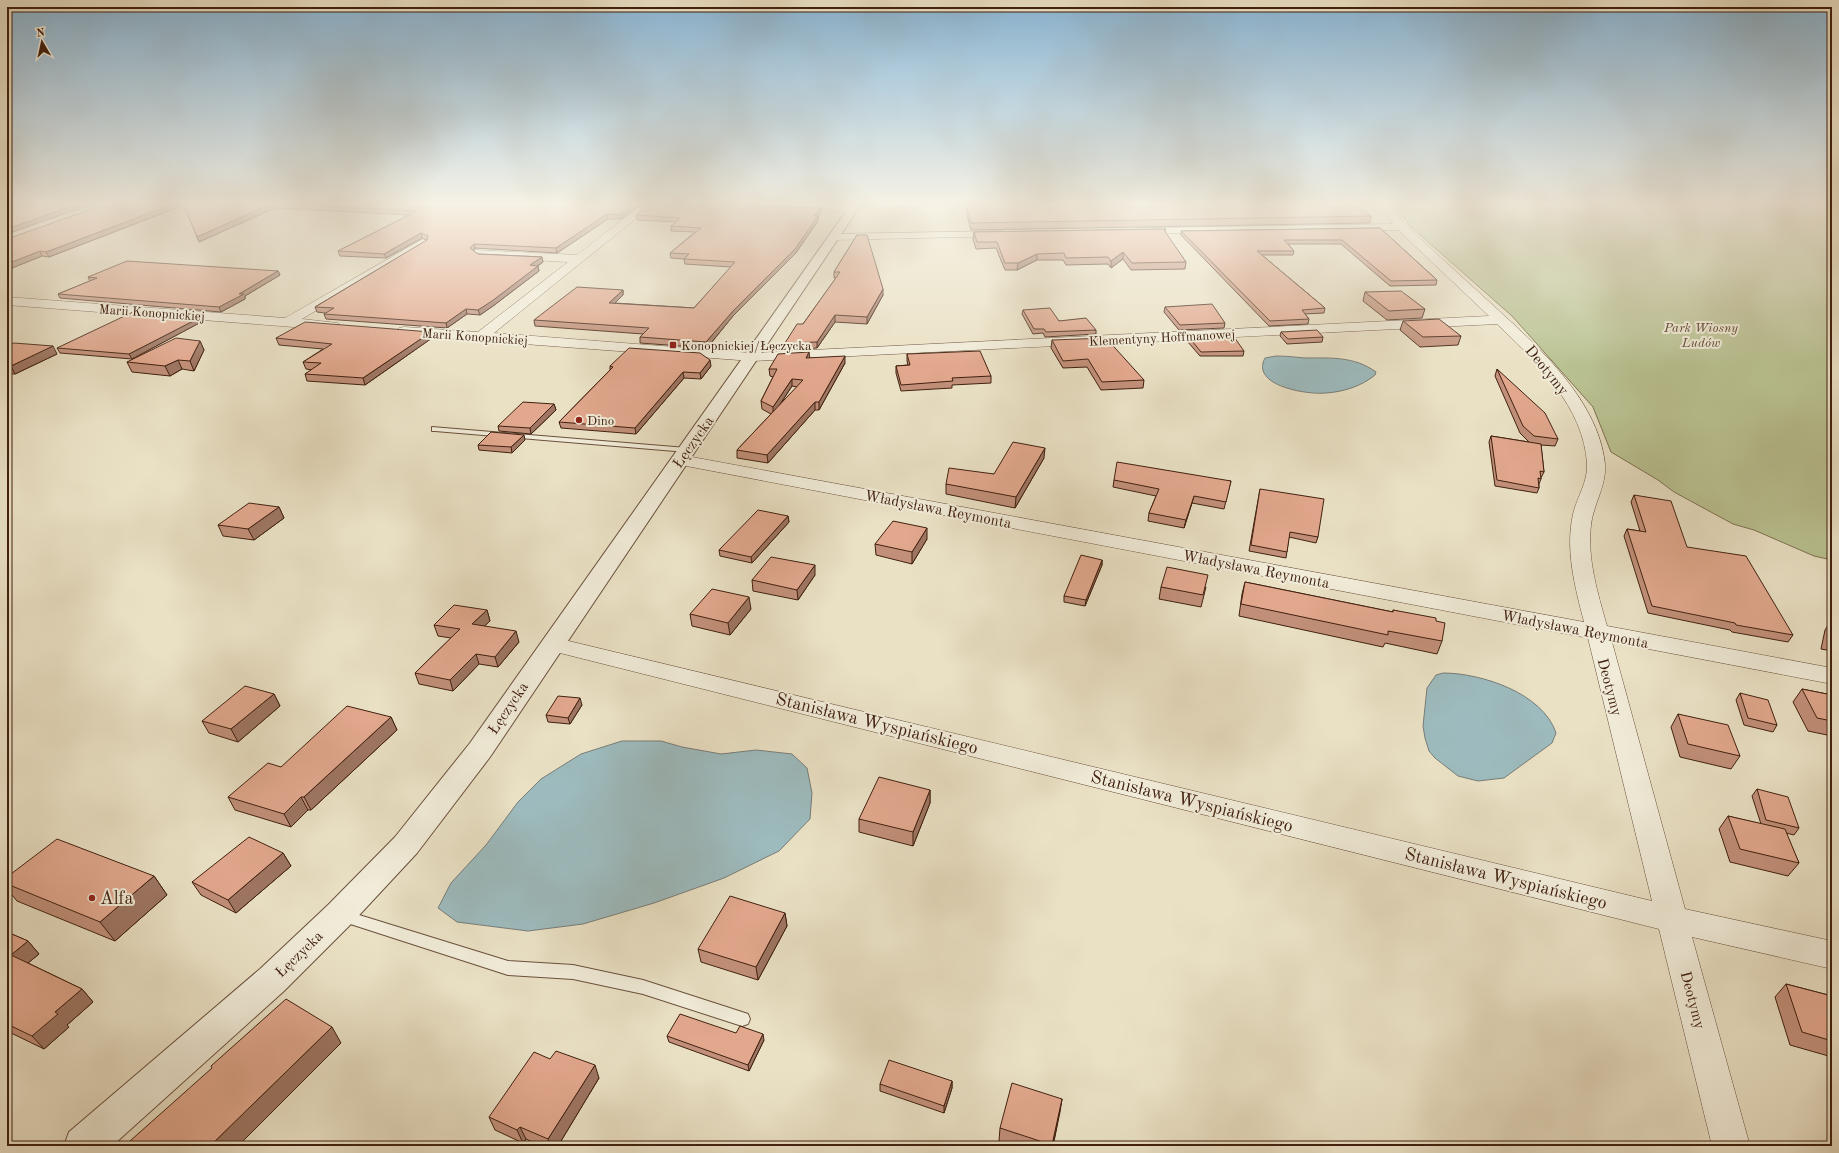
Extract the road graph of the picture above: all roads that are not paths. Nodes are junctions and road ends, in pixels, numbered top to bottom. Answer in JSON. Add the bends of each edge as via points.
{"nodes":[{"id":1,"x":396,"y":257,"type":"edge"},
{"id":2,"x":554,"y":257,"type":"edge"},
{"id":3,"x":820,"y":257,"type":"edge"},
{"id":4,"x":1433,"y":257,"type":"edge"},
{"id":5,"x":577,"y":258,"type":"joint"},
{"id":6,"x":7,"y":301,"type":"edge"},
{"id":7,"x":1501,"y":320,"type":"junction"},
{"id":8,"x":288,"y":322,"type":"junction"},
{"id":9,"x":350,"y":327,"type":"edge"},
{"id":10,"x":388,"y":330,"type":"edge"},
{"id":11,"x":481,"y":337,"type":"junction"},
{"id":12,"x":752,"y":357,"type":"junction"},
{"id":13,"x":435,"y":429,"type":"dead end"},
{"id":14,"x":684,"y":455,"type":"junction"},
{"id":15,"x":1596,"y":633,"type":"junction"},
{"id":16,"x":552,"y":644,"type":"junction"},
{"id":17,"x":1832,"y":676,"type":"edge"},
{"id":18,"x":339,"y":915,"type":"junction"},
{"id":19,"x":1672,"y":919,"type":"junction"},
{"id":20,"x":1832,"y":956,"type":"edge"},
{"id":21,"x":742,"y":1019,"type":"dead end"},
{"id":22,"x":82,"y":1146,"type":"edge"},
{"id":23,"x":1731,"y":1146,"type":"edge"}],
"edges":[{"from":1,"to":8,"type":"street"},
{"from":2,"to":5,"type":"street"},
{"from":3,"to":12,"type":"street","name":"Łęczycka"},
{"from":4,"to":7,"type":"street","name":"Deotymy"},
{"from":5,"to":11,"type":"street"},
{"from":6,"to":8,"type":"street","name":"Marii Konopnickiej"},
{"from":7,"to":12,"type":"street","name":"Klementyny Hoffmanowej"},
{"from":7,"to":15,"type":"street","name":"Deotymy","via":[[1527,344],[1552,374],[1580,415],[1594,451],[1594,480],[1579,537],[1582,566]]},
{"from":8,"to":9,"type":"street","name":"Marii Konopnickiej"},
{"from":10,"to":11,"type":"street","name":"Marii Konopnickiej"},
{"from":11,"to":12,"type":"street","name":"Marii Konopnickiej"},
{"from":12,"to":14,"type":"street","name":"Łęczycka"},
{"from":13,"to":14,"type":"lane"},
{"from":14,"to":15,"type":"street","name":"Władysława Reymonta"},
{"from":14,"to":16,"type":"street","name":"Łęczycka"},
{"from":15,"to":17,"type":"street","name":"Władysława Reymonta"},
{"from":15,"to":19,"type":"street","name":"Deotymy"},
{"from":16,"to":18,"type":"street","name":"Łęczycka","via":[[480,750],[442,800],[406,845]]},
{"from":16,"to":19,"type":"street","name":"Stanisława Wyspiańskiego"},
{"from":18,"to":21,"type":"lane","via":[[508,968],[573,972],[643,987]]},
{"from":18,"to":22,"type":"street","name":"Łęczycka","via":[[272,980]]},
{"from":19,"to":20,"type":"street","name":"Stanisława Wyspiańskiego"},
{"from":19,"to":23,"type":"street","name":"Deotymy"}]}
